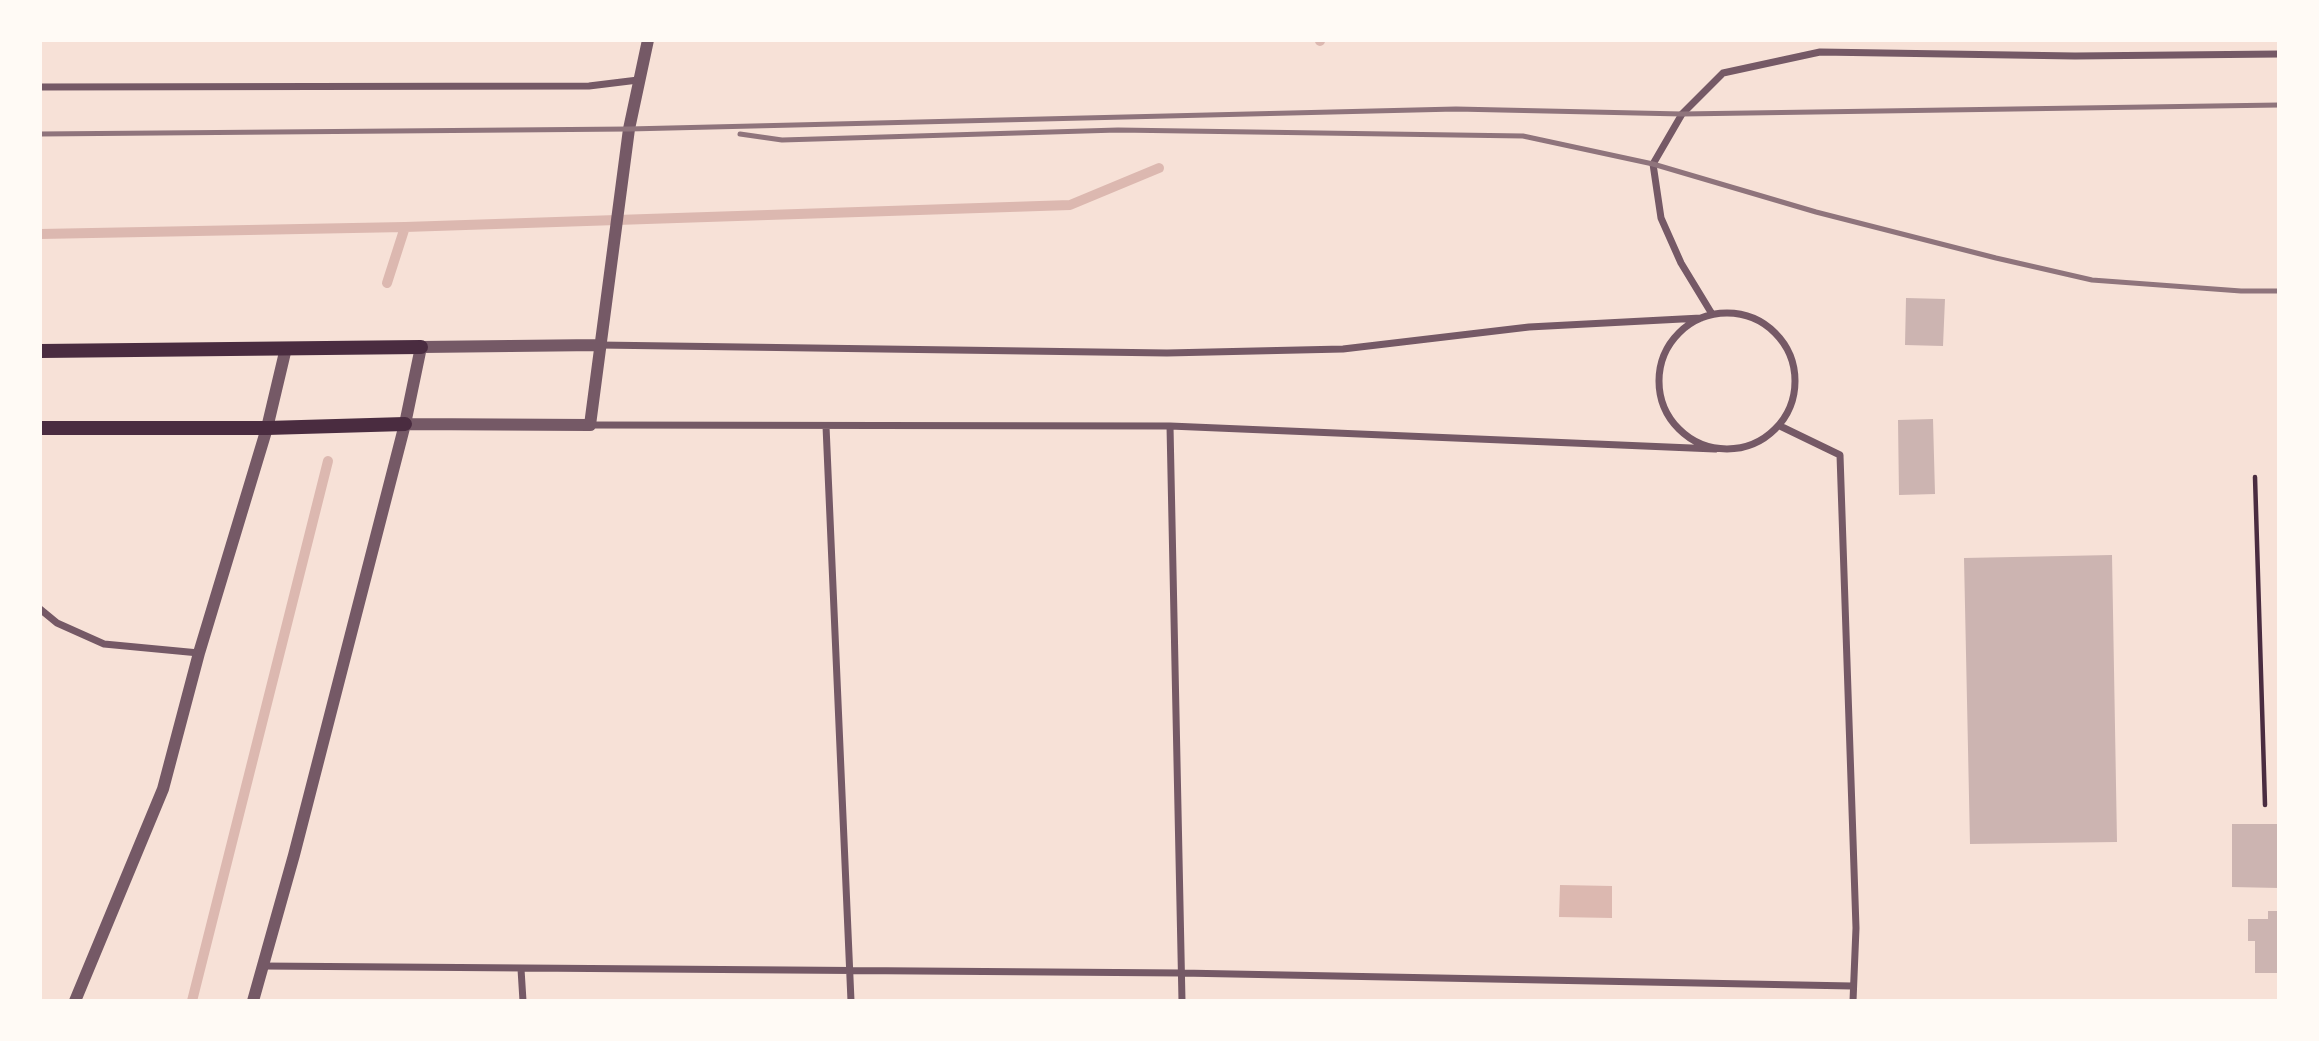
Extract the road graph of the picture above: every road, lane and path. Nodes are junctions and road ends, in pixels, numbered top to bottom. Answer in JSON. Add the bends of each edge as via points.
{"nodes":[{"id":1,"x":649,"y":40,"type":"edge"},
{"id":2,"x":1820,"y":40,"type":"edge"},
{"id":3,"x":1820,"y":51,"type":"junction"},
{"id":4,"x":2279,"y":54,"type":"edge"},
{"id":5,"x":638,"y":80,"type":"junction"},
{"id":6,"x":40,"y":87,"type":"edge"},
{"id":7,"x":1712,"y":314,"type":"junction"},
{"id":8,"x":1701,"y":318,"type":"junction"},
{"id":9,"x":599,"y":345,"type":"junction"},
{"id":10,"x":421,"y":347,"type":"junction"},
{"id":11,"x":286,"y":348,"type":"junction"},
{"id":12,"x":40,"y":351,"type":"edge"},
{"id":13,"x":405,"y":425,"type":"junction"},
{"id":14,"x":590,"y":425,"type":"junction"},
{"id":15,"x":826,"y":426,"type":"junction"},
{"id":16,"x":1170,"y":426,"type":"junction"},
{"id":17,"x":1780,"y":426,"type":"junction"},
{"id":18,"x":40,"y":428,"type":"edge"},
{"id":19,"x":267,"y":428,"type":"junction"},
{"id":20,"x":1715,"y":449,"type":"junction"},
{"id":21,"x":2255,"y":477,"type":"dead end"},
{"id":22,"x":40,"y":609,"type":"edge"},
{"id":23,"x":199,"y":653,"type":"junction"},
{"id":24,"x":2265,"y":805,"type":"dead end"},
{"id":25,"x":262,"y":966,"type":"junction"},
{"id":26,"x":521,"y":968,"type":"junction"},
{"id":27,"x":850,"y":971,"type":"junction"},
{"id":28,"x":1181,"y":973,"type":"junction"},
{"id":29,"x":1852,"y":986,"type":"junction"},
{"id":30,"x":75,"y":1001,"type":"edge"},
{"id":31,"x":253,"y":1001,"type":"edge"},
{"id":32,"x":523,"y":1001,"type":"edge"},
{"id":33,"x":851,"y":1001,"type":"edge"},
{"id":34,"x":1182,"y":1001,"type":"edge"},
{"id":35,"x":1853,"y":1001,"type":"edge"}],
"edges":[{"from":1,"to":5,"type":"street"},
{"from":2,"to":3,"type":"street"},
{"from":3,"to":4,"type":"street"},
{"from":3,"to":7,"type":"street","via":[[1723,74],[1682,114],[1653,164],[1661,218]]},
{"from":5,"to":6,"type":"street","via":[[589,86]]},
{"from":5,"to":9,"type":"street"},
{"from":7,"to":8,"type":"street"},
{"from":7,"to":17,"type":"street","via":[[1752,318],[1783,343],[1795,382],[1791,405]]},
{"from":8,"to":9,"type":"street","via":[[1529,327],[1316,350],[1167,353]]},
{"from":8,"to":20,"type":"street","via":[[1669,345],[1660,365],[1659,387],[1675,427],[1692,441]]},
{"from":9,"to":10,"type":"street"},
{"from":9,"to":14,"type":"street"},
{"from":10,"to":11,"type":"main road"},
{"from":10,"to":13,"type":"street"},
{"from":11,"to":12,"type":"main road"},
{"from":11,"to":19,"type":"street"},
{"from":13,"to":14,"type":"street"},
{"from":13,"to":19,"type":"main road"},
{"from":13,"to":25,"type":"street"},
{"from":14,"to":15,"type":"street"},
{"from":15,"to":16,"type":"street"},
{"from":15,"to":27,"type":"street"},
{"from":16,"to":20,"type":"street"},
{"from":16,"to":28,"type":"street"},
{"from":17,"to":20,"type":"street","via":[[1761,441],[1739,449]]},
{"from":17,"to":29,"type":"street","via":[[1840,455],[1856,928]]},
{"from":18,"to":19,"type":"main road"},
{"from":19,"to":23,"type":"street"},
{"from":21,"to":24,"type":"path"},
{"from":22,"to":23,"type":"street","via":[[57,623],[104,644]]},
{"from":23,"to":30,"type":"street","via":[[163,789]]},
{"from":25,"to":26,"type":"street"},
{"from":25,"to":31,"type":"street"},
{"from":26,"to":27,"type":"street"},
{"from":26,"to":32,"type":"street"},
{"from":27,"to":28,"type":"street"},
{"from":27,"to":33,"type":"street"},
{"from":28,"to":29,"type":"street"},
{"from":28,"to":34,"type":"street"},
{"from":29,"to":35,"type":"street"}]}
